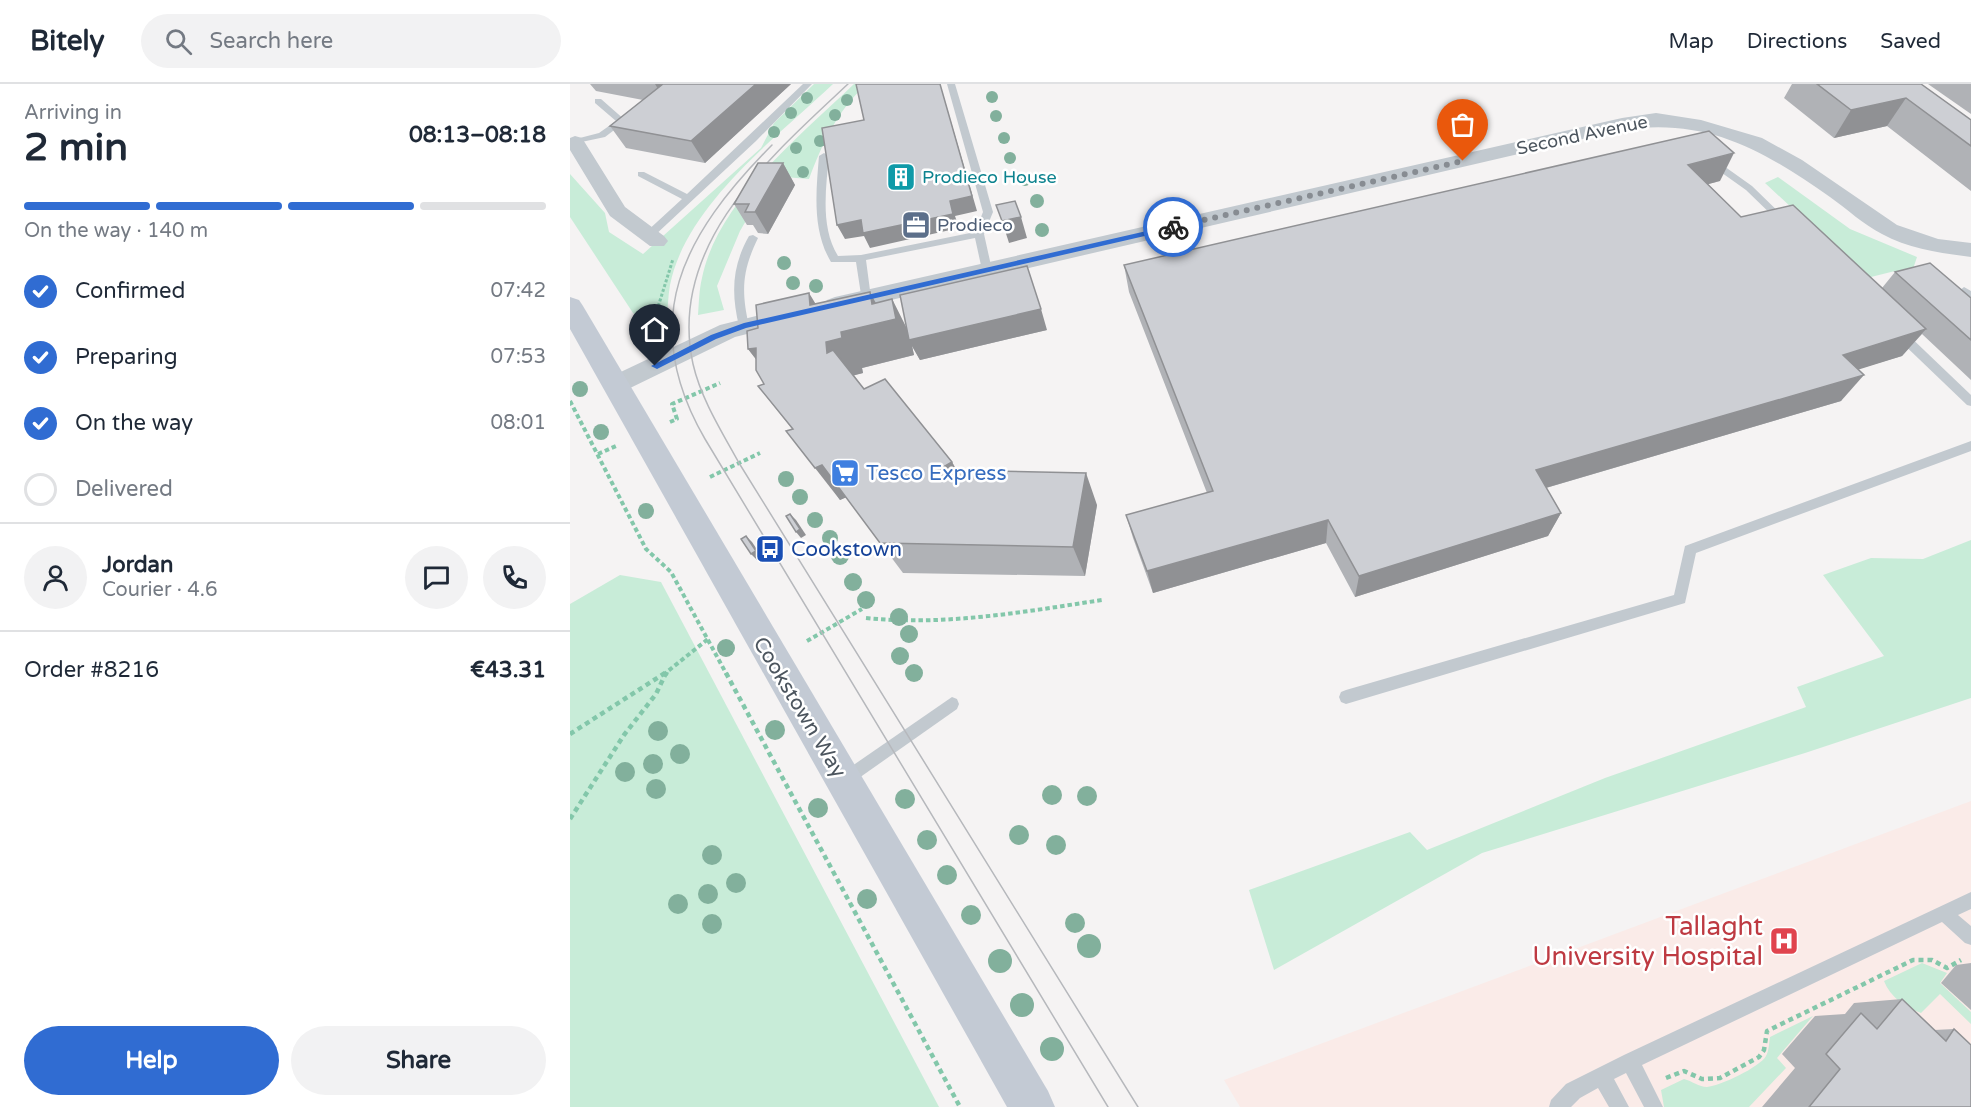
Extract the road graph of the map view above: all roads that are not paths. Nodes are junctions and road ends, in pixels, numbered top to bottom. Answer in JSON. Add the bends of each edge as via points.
{"nodes":[{"id":1,"x":808,"y":84,"type":"edge"},
{"id":2,"x":951,"y":84,"type":"edge"},
{"id":3,"x":598,"y":101,"type":"dead end"},
{"id":4,"x":572,"y":141,"type":"edge"},
{"id":5,"x":1700,"y":154,"type":"edge"},
{"id":6,"x":824,"y":156,"type":"edge"},
{"id":7,"x":641,"y":174,"type":"dead end"},
{"id":8,"x":689,"y":199,"type":"junction"},
{"id":9,"x":1792,"y":229,"type":"edge"},
{"id":10,"x":979,"y":234,"type":"junction"},
{"id":11,"x":653,"y":238,"type":"joint"},
{"id":12,"x":753,"y":238,"type":"dead end"},
{"id":13,"x":1971,"y":250,"type":"edge"},
{"id":14,"x":861,"y":258,"type":"junction"},
{"id":15,"x":987,"y":270,"type":"junction"},
{"id":16,"x":866,"y":298,"type":"junction"},
{"id":17,"x":570,"y":306,"type":"edge"},
{"id":18,"x":744,"y":326,"type":"junction"},
{"id":19,"x":1894,"y":328,"type":"edge"},
{"id":20,"x":617,"y":384,"type":"junction"},
{"id":21,"x":1971,"y":402,"type":"edge"},
{"id":22,"x":1971,"y":446,"type":"edge"},
{"id":23,"x":1346,"y":697,"type":"dead end"},
{"id":24,"x":952,"y":704,"type":"dead end"},
{"id":25,"x":844,"y":780,"type":"junction"},
{"id":26,"x":1971,"y":900,"type":"edge"},
{"id":27,"x":1944,"y":913,"type":"junction"},
{"id":28,"x":1971,"y":937,"type":"edge"},
{"id":29,"x":1630,"y":1061,"type":"junction"},
{"id":30,"x":1601,"y":1076,"type":"junction"},
{"id":31,"x":1032,"y":1107,"type":"edge"},
{"id":32,"x":1558,"y":1107,"type":"edge"},
{"id":33,"x":1620,"y":1107,"type":"edge"},
{"id":34,"x":1654,"y":1107,"type":"edge"}],
"edges":[{"from":1,"to":8,"type":"lane"},
{"from":2,"to":10,"type":"lane","via":[[988,212]]},
{"from":3,"to":4,"type":"lane","via":[[622,121],[602,135]]},
{"from":4,"to":11,"type":"street","via":[[617,211]]},
{"from":5,"to":9,"type":"lane","via":[[1749,188]]},
{"from":6,"to":14,"type":"lane","via":[[820,198],[828,251],[840,262]]},
{"from":7,"to":8,"type":"lane"},
{"from":8,"to":11,"type":"lane"},
{"from":10,"to":14,"type":"lane"},
{"from":10,"to":15,"type":"lane"},
{"from":12,"to":18,"type":"lane","via":[[737,279]]},
{"from":13,"to":15,"type":"street","name":"Second Avenue","via":[[1936,246],[1890,230],[1795,164],[1755,142],[1701,126],[1656,119]]},
{"from":14,"to":16,"type":"lane"},
{"from":15,"to":16,"type":"street","name":"Second Avenue"},
{"from":16,"to":18,"type":"street","name":"Second Avenue"},
{"from":17,"to":20,"type":"street","name":"Cookstown Way"},
{"from":18,"to":20,"type":"street","name":"Second Avenue"},
{"from":19,"to":21,"type":"lane"},
{"from":20,"to":25,"type":"street","name":"Cookstown Way"},
{"from":22,"to":23,"type":"lane","via":[[1690,550],[1680,599]]},
{"from":24,"to":25,"type":"lane"},
{"from":25,"to":31,"type":"street","name":"Cookstown Way"},
{"from":26,"to":27,"type":"lane"},
{"from":27,"to":28,"type":"lane"},
{"from":27,"to":29,"type":"lane"},
{"from":29,"to":30,"type":"lane"},
{"from":29,"to":34,"type":"lane"},
{"from":30,"to":32,"type":"lane","via":[[1573,1091]]},
{"from":30,"to":33,"type":"lane"}]}
